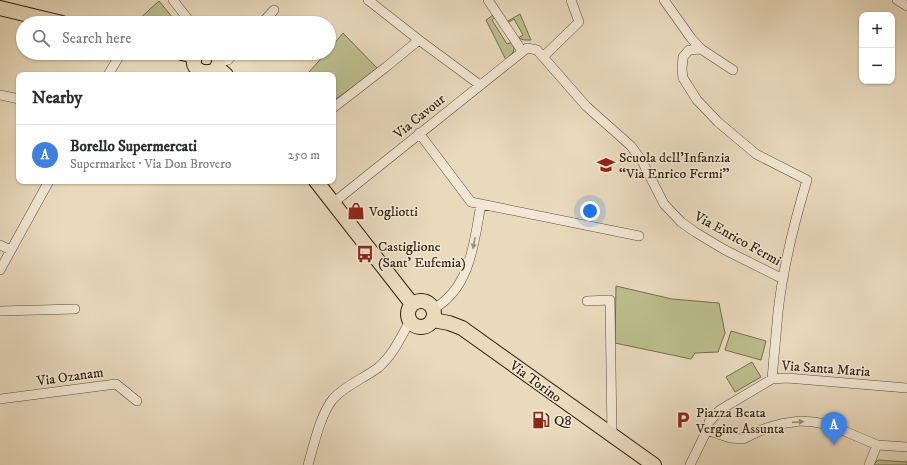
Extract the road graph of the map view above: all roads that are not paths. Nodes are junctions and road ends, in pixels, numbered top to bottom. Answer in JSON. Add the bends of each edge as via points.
{"nodes":[{"id":1,"x":173,"y":0,"type":"edge"},
{"id":2,"x":368,"y":0,"type":"edge"},
{"id":3,"x":488,"y":0,"type":"edge"},
{"id":4,"x":571,"y":0,"type":"edge"},
{"id":5,"x":664,"y":0,"type":"edge"},
{"id":6,"x":897,"y":0,"type":"edge"},
{"id":7,"x":907,"y":6,"type":"edge"},
{"id":8,"x":0,"y":8,"type":"edge"},
{"id":9,"x":274,"y":10,"type":"dead end"},
{"id":10,"x":33,"y":16,"type":"edge"},
{"id":11,"x":186,"y":16,"type":"edge"},
{"id":12,"x":268,"y":16,"type":"edge"},
{"id":13,"x":418,"y":40,"type":"junction"},
{"id":14,"x":701,"y":49,"type":"junction"},
{"id":15,"x":522,"y":51,"type":"junction"},
{"id":16,"x":543,"y":56,"type":"junction"},
{"id":17,"x":117,"y":60,"type":"edge"},
{"id":18,"x":193,"y":60,"type":"edge"},
{"id":19,"x":220,"y":64,"type":"edge"},
{"id":20,"x":733,"y":70,"type":"dead end"},
{"id":21,"x":110,"y":72,"type":"edge"},
{"id":22,"x":202,"y":72,"type":"edge"},
{"id":23,"x":211,"y":72,"type":"edge"},
{"id":24,"x":480,"y":85,"type":"junction"},
{"id":25,"x":0,"y":95,"type":"edge"},
{"id":26,"x":16,"y":98,"type":"edge"},
{"id":27,"x":336,"y":106,"type":"edge"},
{"id":28,"x":419,"y":133,"type":"junction"},
{"id":29,"x":47,"y":184,"type":"edge"},
{"id":30,"x":318,"y":184,"type":"edge"},
{"id":31,"x":333,"y":203,"type":"junction"},
{"id":32,"x":482,"y":204,"type":"junction"},
{"id":33,"x":639,"y":236,"type":"dead end"},
{"id":34,"x":0,"y":245,"type":"edge"},
{"id":35,"x":12,"y":250,"type":"junction"},
{"id":36,"x":0,"y":270,"type":"edge"},
{"id":37,"x":783,"y":279,"type":"junction"},
{"id":38,"x":587,"y":301,"type":"dead end"},
{"id":39,"x":412,"y":304,"type":"junction"},
{"id":40,"x":75,"y":309,"type":"dead end"},
{"id":41,"x":0,"y":311,"type":"edge"},
{"id":42,"x":433,"y":314,"type":"junction"},
{"id":43,"x":410,"y":321,"type":"junction"},
{"id":44,"x":772,"y":379,"type":"junction"},
{"id":45,"x":907,"y":388,"type":"edge"},
{"id":46,"x":0,"y":399,"type":"edge"},
{"id":47,"x":137,"y":402,"type":"dead end"},
{"id":48,"x":707,"y":430,"type":"junction"},
{"id":49,"x":612,"y":435,"type":"junction"},
{"id":50,"x":877,"y":444,"type":"junction"},
{"id":51,"x":907,"y":447,"type":"edge"},
{"id":52,"x":652,"y":464,"type":"edge"},
{"id":53,"x":308,"y":465,"type":"edge"},
{"id":54,"x":690,"y":465,"type":"edge"},
{"id":55,"x":868,"y":465,"type":"edge"}],
"edges":[{"from":1,"to":11,"type":"street"},
{"from":2,"to":13,"type":"street"},
{"from":3,"to":15,"type":"street"},
{"from":4,"to":16,"type":"street","via":[[580,22]]},
{"from":5,"to":14,"type":"street","via":[[690,38]]},
{"from":6,"to":7,"type":"street"},
{"from":8,"to":10,"type":"main road"},
{"from":9,"to":12,"type":"street"},
{"from":13,"to":24,"type":"street"},
{"from":13,"to":27,"type":"street"},
{"from":14,"to":20,"type":"street"},
{"from":14,"to":37,"type":"street","name":"Via Enrico Fermi","via":[[689,50],[683,57],[682,69],[684,78],[697,100],[718,122],[756,154],[807,180]]},
{"from":15,"to":16,"type":"street","name":"Via Enrico Fermi","via":[[527,48],[538,50]]},
{"from":15,"to":24,"type":"street","name":"Via Cavour"},
{"from":16,"to":37,"type":"street","name":"Via Enrico Fermi","via":[[586,106],[631,146],[642,161],[664,204],[681,222],[725,250]]},
{"from":17,"to":21,"type":"street"},
{"from":18,"to":22,"type":"main road"},
{"from":19,"to":23,"type":"main road"},
{"from":24,"to":28,"type":"street","name":"Via Cavour"},
{"from":25,"to":26,"type":"street"},
{"from":28,"to":31,"type":"street","name":"Via Cavour"},
{"from":28,"to":32,"type":"street","via":[[472,202]]},
{"from":29,"to":35,"type":"street"},
{"from":30,"to":31,"type":"main road"},
{"from":31,"to":39,"type":"main road"},
{"from":32,"to":33,"type":"street"},
{"from":32,"to":42,"type":"street","one_way":true,"via":[[470,261],[457,288]]},
{"from":34,"to":35,"type":"street"},
{"from":35,"to":36,"type":"street"},
{"from":37,"to":44,"type":"street","name":"Via Enrico Fermi"},
{"from":38,"to":49,"type":"street","via":[[610,300]]},
{"from":39,"to":42,"type":"main road","via":[[424,301],[430,304]]},
{"from":39,"to":43,"type":"main road","via":[[408,312]]},
{"from":40,"to":41,"type":"street"},
{"from":42,"to":43,"type":"main road","via":[[430,324],[425,327],[414,325]]},
{"from":42,"to":49,"type":"main road","name":"Via Torino","via":[[462,328]]},
{"from":43,"to":53,"type":"street","via":[[390,356],[334,397],[317,434]]},
{"from":44,"to":45,"type":"street","name":"Via Santa Maria"},
{"from":44,"to":48,"type":"street","name":"Via Santa Maria","via":[[720,410],[708,422]]},
{"from":46,"to":47,"type":"street","name":"Via Ozanam","via":[[116,384]]},
{"from":48,"to":50,"type":"street","one_way":true,"via":[[730,438],[743,439],[780,424],[814,422],[830,425]]},
{"from":48,"to":54,"type":"street","name":"Via Santa Maria"},
{"from":49,"to":52,"type":"main road","name":"Via Torino"},
{"from":50,"to":51,"type":"street"},
{"from":50,"to":55,"type":"street"}]}
